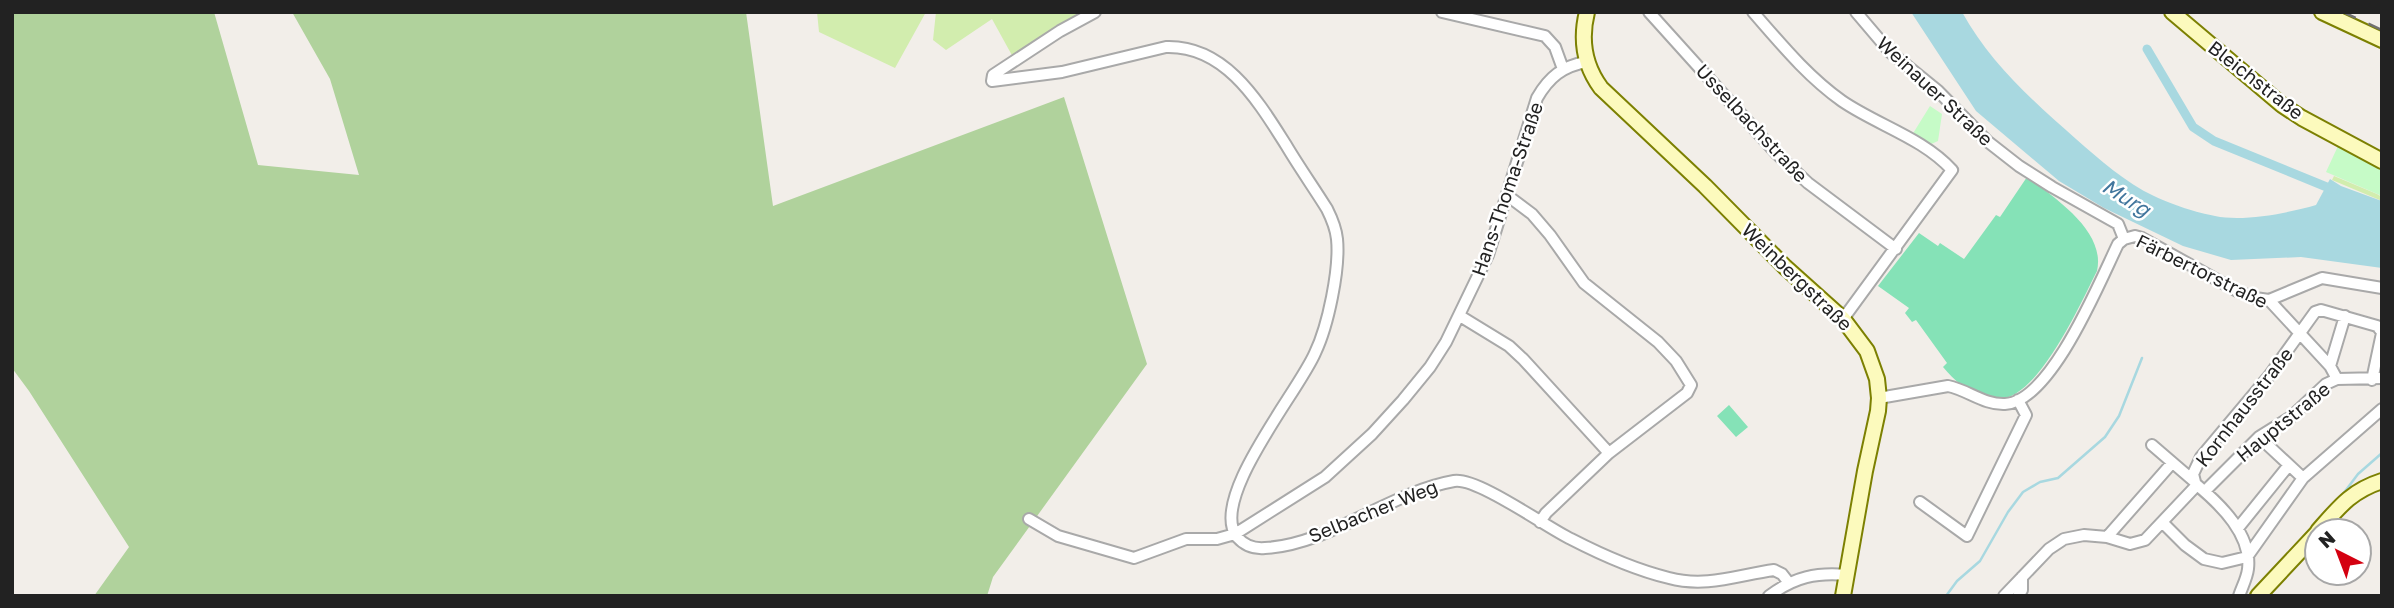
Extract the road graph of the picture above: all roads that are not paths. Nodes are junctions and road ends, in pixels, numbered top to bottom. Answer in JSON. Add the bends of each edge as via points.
{"nodes":[{"id":1,"x":1095,"y":12,"type":"edge"},
{"id":2,"x":1442,"y":12,"type":"edge"},
{"id":3,"x":1587,"y":12,"type":"edge"},
{"id":4,"x":1649,"y":12,"type":"edge"},
{"id":5,"x":1753,"y":12,"type":"edge"},
{"id":6,"x":1856,"y":12,"type":"edge"},
{"id":7,"x":2172,"y":12,"type":"edge"},
{"id":8,"x":2322,"y":12,"type":"edge"},
{"id":9,"x":2382,"y":40,"type":"edge"},
{"id":10,"x":1586,"y":62,"type":"junction"},
{"id":11,"x":1563,"y":69,"type":"junction"},
{"id":12,"x":2382,"y":161,"type":"edge"},
{"id":13,"x":2018,"y":166,"type":"joint"},
{"id":14,"x":1508,"y":196,"type":"junction"},
{"id":15,"x":2124,"y":239,"type":"junction"},
{"id":16,"x":1896,"y":249,"type":"junction"},
{"id":17,"x":2382,"y":288,"type":"edge"},
{"id":18,"x":2269,"y":300,"type":"junction"},
{"id":19,"x":1460,"y":316,"type":"junction"},
{"id":20,"x":2346,"y":316,"type":"junction"},
{"id":21,"x":1843,"y":319,"type":"junction"},
{"id":22,"x":2382,"y":333,"type":"edge"},
{"id":23,"x":2300,"y":334,"type":"junction"},
{"id":24,"x":2330,"y":366,"type":"junction"},
{"id":25,"x":2337,"y":379,"type":"junction"},
{"id":26,"x":2374,"y":379,"type":"edge"},
{"id":27,"x":1879,"y":398,"type":"junction"},
{"id":28,"x":2018,"y":400,"type":"junction"},
{"id":29,"x":2382,"y":409,"type":"edge"},
{"id":30,"x":2259,"y":437,"type":"junction"},
{"id":31,"x":2152,"y":446,"type":"dead end"},
{"id":32,"x":1609,"y":453,"type":"junction"},
{"id":33,"x":2172,"y":463,"type":"junction"},
{"id":34,"x":2289,"y":465,"type":"junction"},
{"id":35,"x":2303,"y":478,"type":"junction"},
{"id":36,"x":2382,"y":481,"type":"edge"},
{"id":37,"x":2199,"y":486,"type":"junction"},
{"id":38,"x":1920,"y":502,"type":"dead end"},
{"id":39,"x":2330,"y":517,"type":"edge"},
{"id":40,"x":1029,"y":519,"type":"dead end"},
{"id":41,"x":1540,"y":522,"type":"junction"},
{"id":42,"x":2162,"y":522,"type":"junction"},
{"id":43,"x":2238,"y":528,"type":"junction"},
{"id":44,"x":1235,"y":534,"type":"junction"},
{"id":45,"x":2106,"y":537,"type":"junction"},
{"id":46,"x":2303,"y":548,"type":"edge"},
{"id":47,"x":2247,"y":557,"type":"junction"},
{"id":48,"x":1847,"y":575,"type":"junction"},
{"id":49,"x":2022,"y":577,"type":"junction"},
{"id":50,"x":1788,"y":583,"type":"junction"},
{"id":51,"x":1769,"y":596,"type":"edge"},
{"id":52,"x":1843,"y":596,"type":"edge"},
{"id":53,"x":2004,"y":596,"type":"edge"},
{"id":54,"x":2018,"y":596,"type":"edge"},
{"id":55,"x":2239,"y":596,"type":"edge"},
{"id":56,"x":2258,"y":596,"type":"edge"}],
"edges":[{"from":1,"to":44,"type":"street","via":[[993,75],[992,81],[1062,72],[1166,47],[1178,46],[1211,57],[1252,94],[1327,209],[1335,229],[1332,288],[1323,331],[1305,374],[1238,486],[1231,514]]},
{"from":2,"to":11,"type":"street","via":[[1545,36],[1555,47]]},
{"from":3,"to":10,"type":"street"},
{"from":4,"to":16,"type":"street","name":"Usselbachstraße","via":[[1777,154]]},
{"from":5,"to":16,"type":"street","via":[[1802,68],[1843,101],[1952,170]]},
{"from":6,"to":13,"type":"street","name":"Weinauer Straße","via":[[1890,52]]},
{"from":7,"to":12,"type":"street","name":"Bleichstraße","via":[[2282,105]]},
{"from":8,"to":9,"type":"street"},
{"from":10,"to":11,"type":"street","name":"Hans-Thoma-Straße"},
{"from":10,"to":21,"type":"street","name":"Weinbergstraße","via":[[1601,88]]},
{"from":11,"to":14,"type":"street","name":"Hans-Thoma-Straße","via":[[1550,78],[1537,98]]},
{"from":13,"to":15,"type":"street","name":"Färbertorstraße","via":[[2118,224]]},
{"from":14,"to":19,"type":"street","name":"Hans-Thoma-Straße"},
{"from":14,"to":32,"type":"street","via":[[1532,214],[1584,284],[1658,342],[1691,385],[1688,393]]},
{"from":15,"to":18,"type":"street","name":"Färbertorstraße","via":[[2142,238],[2237,291]]},
{"from":15,"to":28,"type":"street","via":[[2077,329],[2040,382]]},
{"from":16,"to":21,"type":"street"},
{"from":17,"to":18,"type":"street","via":[[2322,278]]},
{"from":18,"to":23,"type":"street","name":"Färbertorstraße"},
{"from":19,"to":32,"type":"street","via":[[1509,346]]},
{"from":19,"to":44,"type":"street","name":"Hans-Thoma-Straße","via":[[1430,367],[1351,455],[1325,477]]},
{"from":20,"to":22,"type":"street","via":[[2377,326]]},
{"from":20,"to":23,"type":"street","name":"Kornhausstraße","via":[[2315,312]]},
{"from":20,"to":24,"type":"street"},
{"from":21,"to":27,"type":"street","name":"Weinbergstraße","via":[[1867,351]]},
{"from":22,"to":26,"type":"street"},
{"from":23,"to":24,"type":"street","name":"Färbertorstraße"},
{"from":23,"to":37,"type":"street","name":"Kornhausstraße","via":[[2201,457],[2193,474]]},
{"from":24,"to":25,"type":"street","name":"Färbertorstraße"},
{"from":25,"to":26,"type":"street","name":"Hauptstraße"},
{"from":25,"to":30,"type":"street","name":"Hauptstraße"},
{"from":27,"to":28,"type":"street","via":[[1948,386],[1999,404]]},
{"from":27,"to":48,"type":"street","name":"Weinbergstraße"},
{"from":28,"to":38,"type":"street","via":[[2026,415],[1967,536]]},
{"from":29,"to":35,"type":"street"},
{"from":30,"to":34,"type":"street"},
{"from":30,"to":37,"type":"street","name":"Hauptstraße"},
{"from":31,"to":33,"type":"street"},
{"from":32,"to":41,"type":"street"},
{"from":33,"to":37,"type":"street"},
{"from":33,"to":45,"type":"street"},
{"from":34,"to":35,"type":"street"},
{"from":34,"to":43,"type":"street"},
{"from":35,"to":47,"type":"street"},
{"from":36,"to":39,"type":"street","via":[[2356,491]]},
{"from":37,"to":42,"type":"street","name":"Hauptstraße"},
{"from":37,"to":43,"type":"street"},
{"from":40,"to":44,"type":"street","via":[[1058,536],[1134,558],[1186,538],[1217,539]]},
{"from":41,"to":44,"type":"street","name":"Selbacher Weg","via":[[1461,480],[1416,491],[1291,543],[1255,548]]},
{"from":41,"to":50,"type":"street","name":"Selbacher Weg","via":[[1596,551],[1672,579],[1713,582],[1774,570]]},
{"from":42,"to":45,"type":"street","name":"Hauptstraße","via":[[2137,543]]},
{"from":42,"to":47,"type":"street","via":[[2204,559],[2222,563]]},
{"from":43,"to":47,"type":"street"},
{"from":45,"to":49,"type":"street","name":"Hauptstraße","via":[[2064,539]]},
{"from":46,"to":56,"type":"street"},
{"from":47,"to":55,"type":"street"},
{"from":48,"to":50,"type":"street","via":[[1825,573]]},
{"from":48,"to":52,"type":"street","name":"Weinbergstraße"},
{"from":49,"to":53,"type":"street","name":"Hauptstraße"},
{"from":49,"to":54,"type":"street"},
{"from":50,"to":51,"type":"street"}]}
